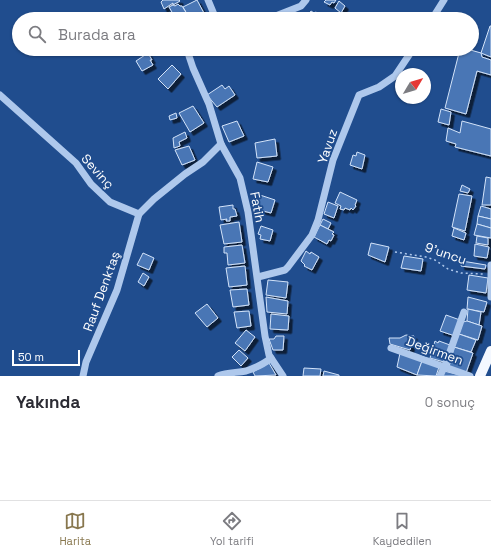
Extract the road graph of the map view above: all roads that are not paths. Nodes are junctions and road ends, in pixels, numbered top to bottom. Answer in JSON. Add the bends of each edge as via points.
{"nodes":[{"id":1,"x":208,"y":0,"type":"edge"},
{"id":2,"x":306,"y":0,"type":"edge"},
{"id":3,"x":444,"y":0,"type":"edge"},
{"id":4,"x":213,"y":12,"type":"edge"},
{"id":5,"x":286,"y":12,"type":"edge"},
{"id":6,"x":436,"y":12,"type":"edge"},
{"id":7,"x":189,"y":56,"type":"edge"},
{"id":8,"x":408,"y":56,"type":"edge"},
{"id":9,"x":0,"y":95,"type":"edge"},
{"id":10,"x":221,"y":144,"type":"junction"},
{"id":11,"x":139,"y":214,"type":"junction"},
{"id":12,"x":491,"y":265,"type":"edge"},
{"id":13,"x":491,"y":274,"type":"edge"},
{"id":14,"x":258,"y":276,"type":"junction"},
{"id":15,"x":491,"y":297,"type":"edge"},
{"id":16,"x":464,"y":312,"type":"dead end"},
{"id":17,"x":391,"y":348,"type":"dead end"},
{"id":18,"x":491,"y":351,"type":"edge"},
{"id":19,"x":271,"y":358,"type":"junction"},
{"id":20,"x":444,"y":366,"type":"junction"},
{"id":21,"x":83,"y":376,"type":"edge"},
{"id":22,"x":218,"y":376,"type":"edge"},
{"id":23,"x":283,"y":376,"type":"edge"},
{"id":24,"x":440,"y":376,"type":"edge"},
{"id":25,"x":470,"y":376,"type":"edge"},
{"id":26,"x":480,"y":376,"type":"edge"}],
"edges":[{"from":1,"to":4,"type":"street"},
{"from":2,"to":5,"type":"street","via":[[301,6]]},
{"from":3,"to":6,"type":"street"},
{"from":7,"to":10,"type":"street","name":"Fatih","via":[[209,104]]},
{"from":8,"to":14,"type":"street","name":"Yavuz","via":[[395,76],[379,87],[359,95],[333,160],[312,235],[288,268]]},
{"from":9,"to":11,"type":"street","name":"Sevinç","via":[[76,163],[91,184],[110,202]]},
{"from":10,"to":11,"type":"street","via":[[203,162],[154,199]]},
{"from":10,"to":14,"type":"street","name":"Fatih","via":[[240,178]]},
{"from":11,"to":21,"type":"street","name":"Rauf Denktaş","via":[[117,290],[86,362]]},
{"from":12,"to":13,"type":"street"},
{"from":13,"to":15,"type":"street"},
{"from":14,"to":19,"type":"street","name":"Fatih","via":[[265,336]]},
{"from":16,"to":20,"type":"street"},
{"from":17,"to":20,"type":"street","name":"Değirmen"},
{"from":18,"to":26,"type":"main road"},
{"from":19,"to":22,"type":"street","via":[[245,371]]},
{"from":19,"to":23,"type":"street","name":"Fatih"},
{"from":20,"to":24,"type":"street"},
{"from":20,"to":25,"type":"street","name":"Değirmen"}]}
